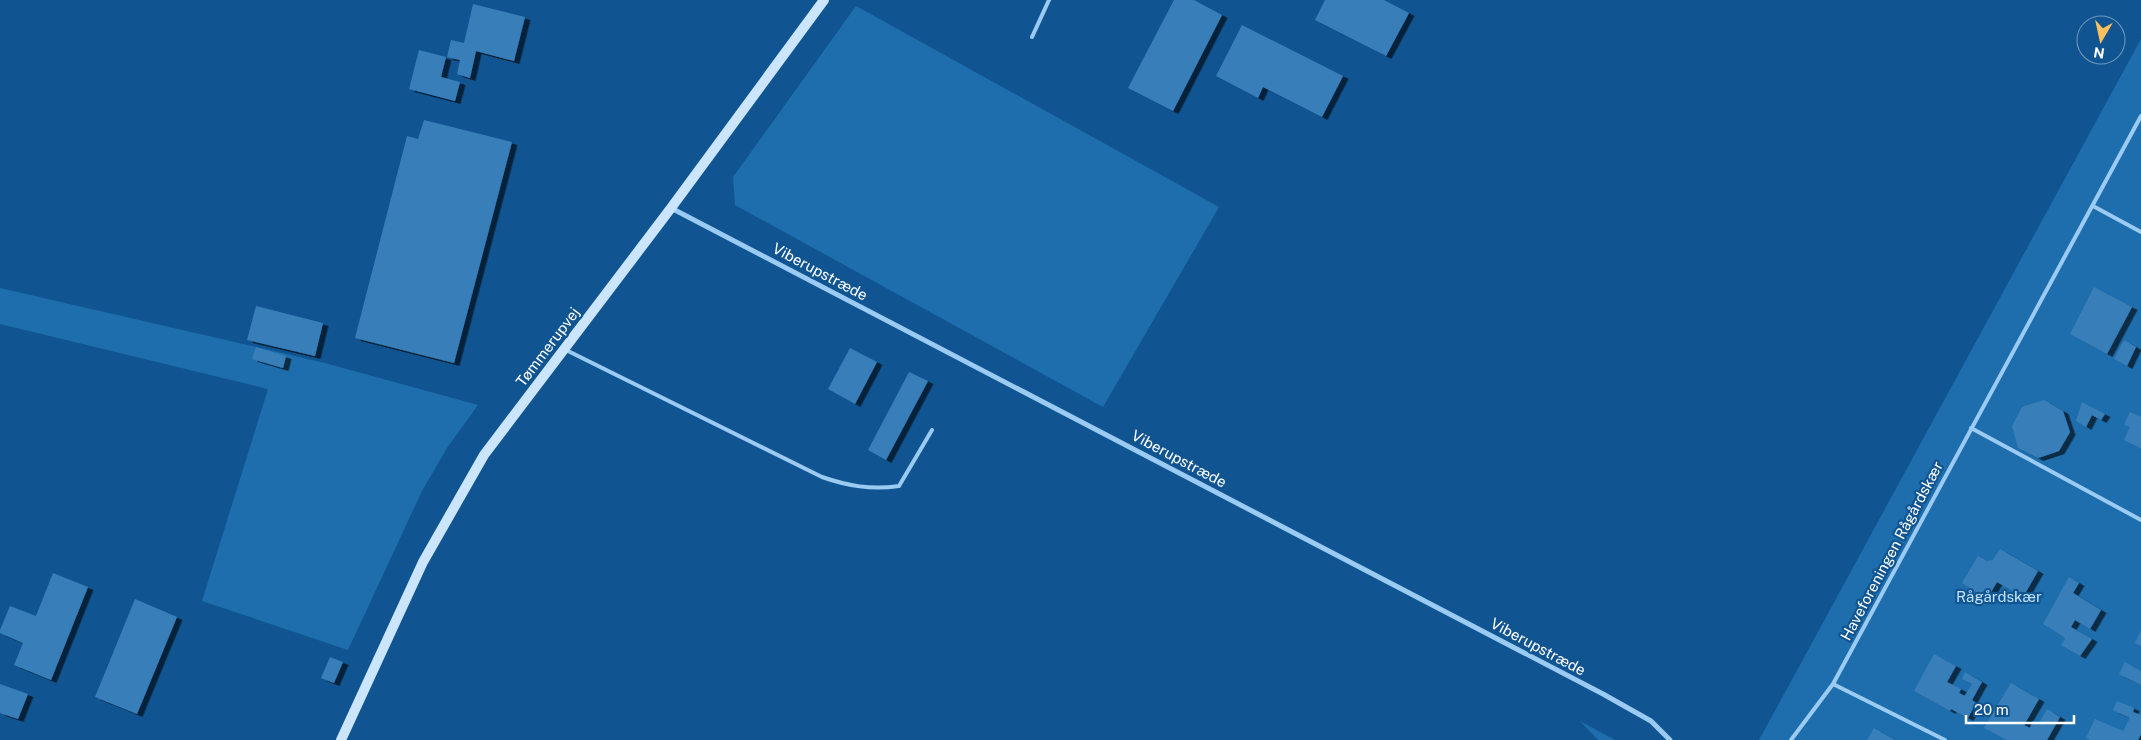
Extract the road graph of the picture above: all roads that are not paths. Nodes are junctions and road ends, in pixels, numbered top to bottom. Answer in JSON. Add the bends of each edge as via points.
{"nodes":[{"id":1,"x":824,"y":0,"type":"edge"},
{"id":2,"x":1049,"y":0,"type":"edge"},
{"id":3,"x":1032,"y":37,"type":"dead end"},
{"id":4,"x":2141,"y":116,"type":"edge"},
{"id":5,"x":2093,"y":206,"type":"junction"},
{"id":6,"x":671,"y":208,"type":"junction"},
{"id":7,"x":2141,"y":232,"type":"edge"},
{"id":8,"x":565,"y":349,"type":"junction"},
{"id":9,"x":1971,"y":428,"type":"junction"},
{"id":10,"x":932,"y":430,"type":"dead end"},
{"id":11,"x":2141,"y":520,"type":"edge"},
{"id":12,"x":1833,"y":684,"type":"junction"},
{"id":13,"x":341,"y":740,"type":"edge"},
{"id":14,"x":1670,"y":740,"type":"edge"},
{"id":15,"x":1791,"y":740,"type":"edge"},
{"id":16,"x":1945,"y":740,"type":"edge"}],
"edges":[{"from":1,"to":6,"type":"street","name":"Tømmerupvej"},
{"from":2,"to":3,"type":"lane"},
{"from":4,"to":5,"type":"lane","name":"Haveforeningen Rågårdskær"},
{"from":5,"to":7,"type":"lane"},
{"from":5,"to":9,"type":"lane","name":"Haveforeningen Rågårdskær"},
{"from":6,"to":8,"type":"street","name":"Tømmerupvej"},
{"from":6,"to":14,"type":"street","name":"Viberupstræde","via":[[1602,694],[1651,721]]},
{"from":8,"to":10,"type":"lane","via":[[822,477],[845,485],[878,489],[899,486]]},
{"from":8,"to":13,"type":"street","name":"Tømmerupvej","via":[[484,456],[428,553]]},
{"from":9,"to":11,"type":"lane"},
{"from":9,"to":12,"type":"lane","name":"Haveforeningen Rågårdskær"},
{"from":12,"to":15,"type":"lane","name":"Haveforeningen Rågårdskær"},
{"from":12,"to":16,"type":"lane"}]}
